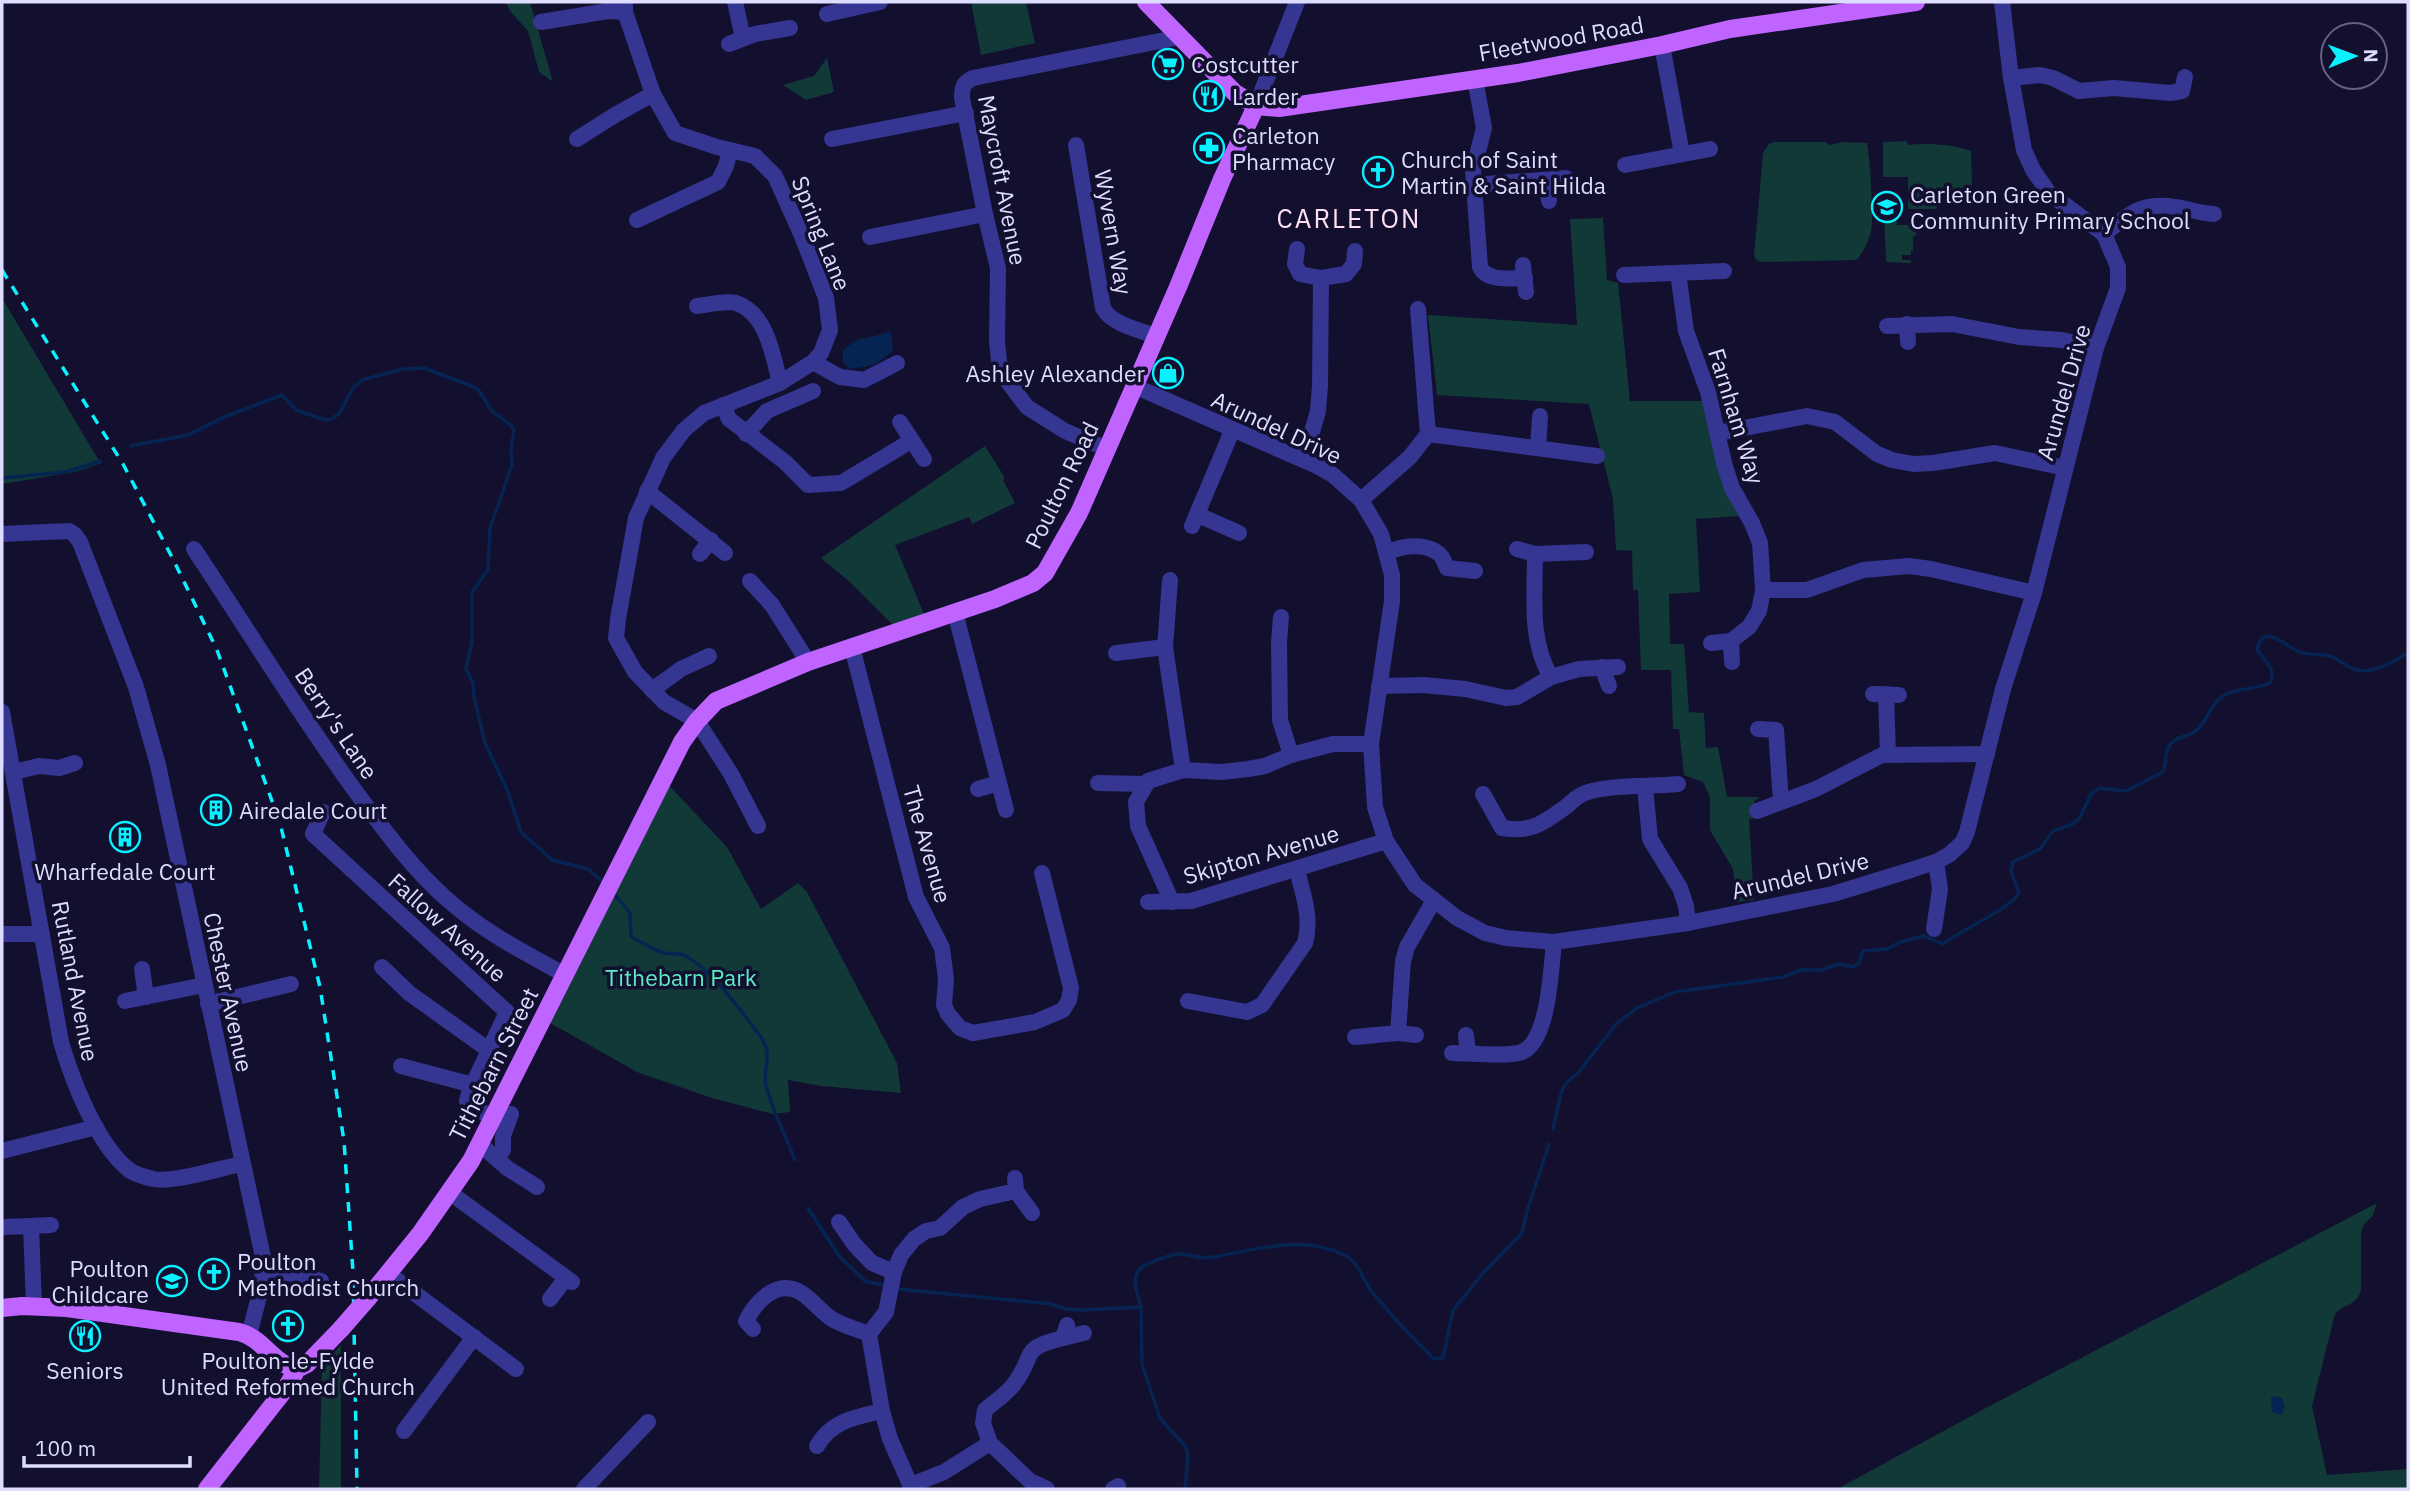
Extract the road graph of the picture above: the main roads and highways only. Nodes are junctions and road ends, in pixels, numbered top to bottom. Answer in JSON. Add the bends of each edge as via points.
{"nodes":[{"id":1,"x":1146,"y":2,"type":"edge"},
{"id":2,"x":1916,"y":2,"type":"edge"},
{"id":3,"x":1256,"y":106,"type":"junction"},
{"id":4,"x":697,"y":721,"type":"joint"},
{"id":5,"x":2,"y":1307,"type":"edge"},
{"id":6,"x":289,"y":1366,"type":"junction"},
{"id":7,"x":207,"y":1489,"type":"edge"}],
"edges":[{"from":1,"to":3,"type":"main road","via":[[1230,89]]},
{"from":2,"to":3,"type":"main road","name":"Fleetwood Road","via":[[1730,29],[1515,73],[1293,108]]},
{"from":3,"to":4,"type":"main road","name":"Poulton Road","via":[[1079,513],[1045,573],[995,599],[808,662],[716,701]]},
{"from":4,"to":6,"type":"main road","name":"Tithebarn Street","bridge":true,"via":[[682,742],[543,1019],[502,1116],[389,1274],[307,1364]]},
{"from":5,"to":6,"type":"main road","via":[[110,1313],[249,1335]]},
{"from":6,"to":7,"type":"main road","name":"Tithebarn Street","via":[[281,1394]]}]}
